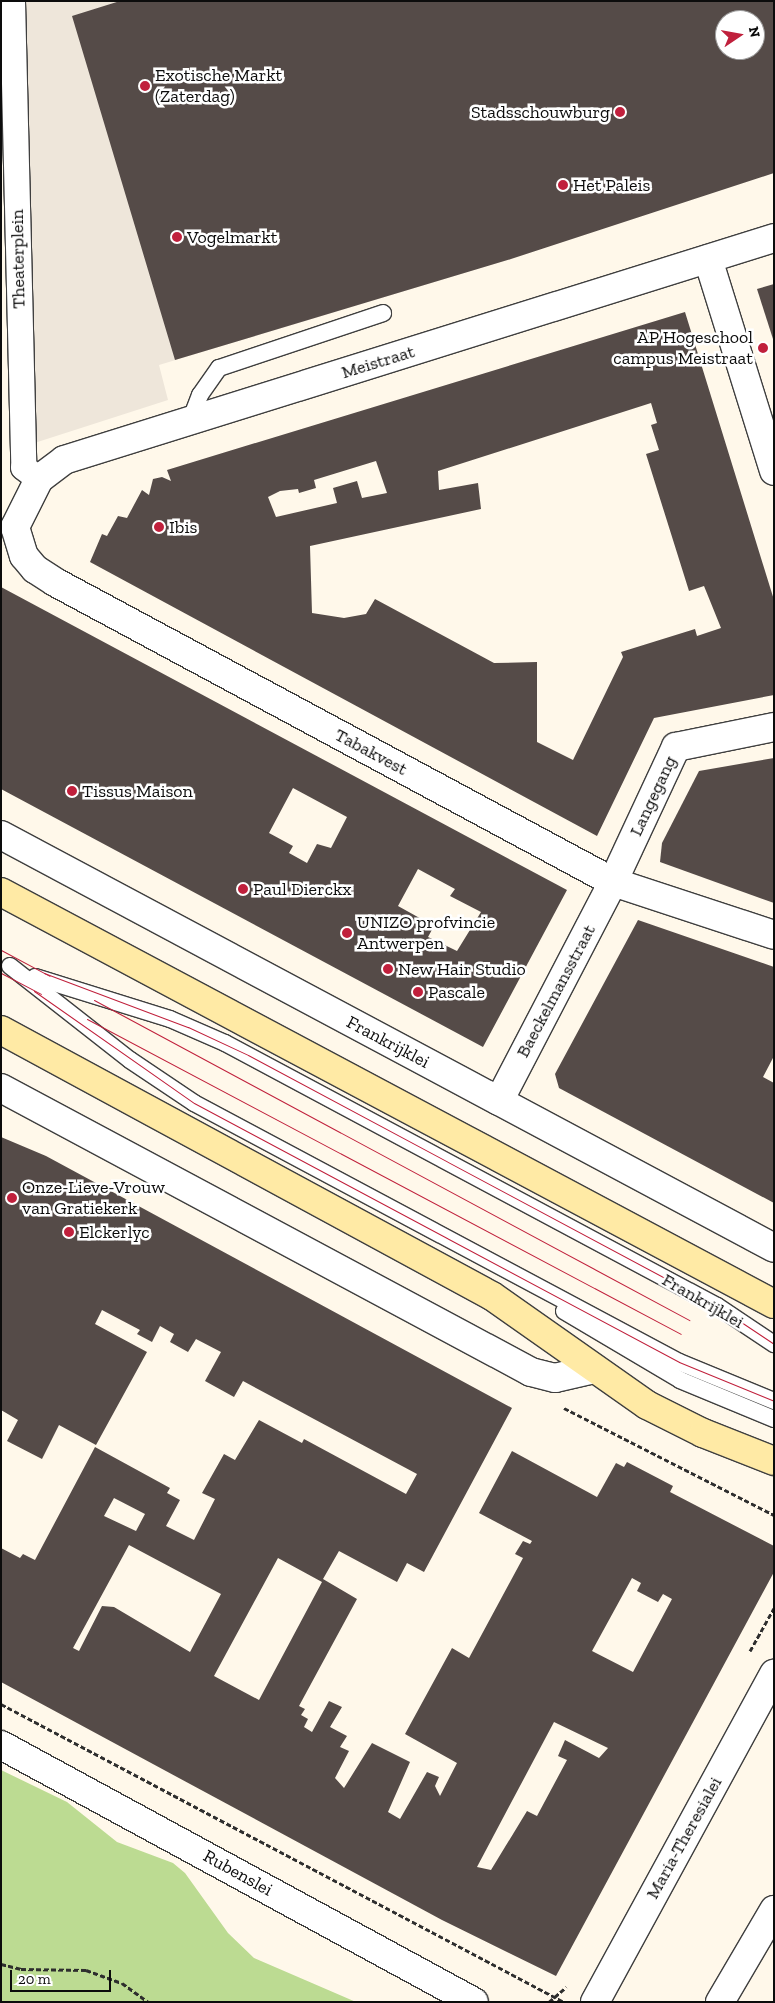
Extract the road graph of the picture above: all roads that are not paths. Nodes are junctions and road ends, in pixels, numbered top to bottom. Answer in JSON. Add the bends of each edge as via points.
{"nodes":[{"id":1,"x":12,"y":1,"type":"edge"},
{"id":2,"x":774,"y":238,"type":"edge"},
{"id":3,"x":708,"y":259,"type":"junction"},
{"id":4,"x":383,"y":313,"type":"dead end"},
{"id":5,"x":190,"y":421,"type":"junction"},
{"id":6,"x":12,"y":454,"type":"edge"},
{"id":7,"x":774,"y":471,"type":"edge"},
{"id":8,"x":39,"y":479,"type":"junction"},
{"id":9,"x":8,"y":529,"type":"edge"},
{"id":10,"x":774,"y":727,"type":"edge"},
{"id":11,"x":1,"y":835,"type":"edge"},
{"id":12,"x":613,"y":882,"type":"junction"},
{"id":13,"x":1,"y":892,"type":"edge"},
{"id":14,"x":774,"y":935,"type":"edge"},
{"id":15,"x":5,"y":964,"type":"edge"},
{"id":16,"x":1,"y":1030,"type":"edge"},
{"id":17,"x":1,"y":1088,"type":"edge"},
{"id":18,"x":499,"y":1101,"type":"junction"},
{"id":19,"x":774,"y":1248,"type":"edge"},
{"id":20,"x":467,"y":1249,"type":"junction"},
{"id":21,"x":774,"y":1304,"type":"edge"},
{"id":22,"x":774,"y":1344,"type":"edge"},
{"id":23,"x":594,"y":1369,"type":"junction"},
{"id":24,"x":774,"y":1401,"type":"edge"},
{"id":25,"x":774,"y":1419,"type":"edge"},
{"id":26,"x":774,"y":1461,"type":"edge"},
{"id":27,"x":774,"y":1674,"type":"edge"},
{"id":28,"x":1,"y":1745,"type":"edge"},
{"id":29,"x":774,"y":1910,"type":"edge"},
{"id":30,"x":474,"y":2002,"type":"edge"},
{"id":31,"x":595,"y":2002,"type":"edge"},
{"id":32,"x":720,"y":2002,"type":"edge"}],
"edges":[{"from":1,"to":6,"type":"street"},
{"from":2,"to":3,"type":"street","name":"Meistraat"},
{"from":3,"to":5,"type":"street","name":"Meistraat"},
{"from":3,"to":7,"type":"street"},
{"from":4,"to":5,"type":"lane","via":[[237,359],[219,368],[200,395]]},
{"from":5,"to":8,"type":"street","name":"Meistraat","via":[[64,460]]},
{"from":6,"to":8,"type":"street"},
{"from":8,"to":9,"type":"street","name":"Meistraat"},
{"from":9,"to":12,"type":"street","name":"Tabakvest","via":[[35,569],[55,582]]},
{"from":10,"to":12,"type":"street","name":"Langegang","via":[[676,747]]},
{"from":11,"to":18,"type":"street","name":"Frankrijklei"},
{"from":12,"to":14,"type":"street","name":"Tabakvest"},
{"from":12,"to":18,"type":"street","name":"Baeckelmansstraat"},
{"from":13,"to":21,"type":"main road","name":"Frankrijklei"},
{"from":15,"to":20,"type":"lane","name":"Frankrijklei","via":[[130,1060],[194,1103]]},
{"from":15,"to":22,"type":"lane","name":"Frankrijklei","via":[[170,1019],[225,1043],[705,1299]]},
{"from":16,"to":23,"type":"main road","via":[[442,1268],[518,1313]]},
{"from":17,"to":23,"type":"street","via":[[531,1372],[555,1378]]},
{"from":18,"to":19,"type":"street","name":"Frankrijklei"},
{"from":20,"to":24,"type":"lane","name":"Frankrijklei","via":[[697,1371]]},
{"from":20,"to":25,"type":"lane","name":"Frankrijklei","via":[[637,1357],[680,1380]]},
{"from":23,"to":26,"type":"main road","via":[[675,1420]]},
{"from":27,"to":31,"type":"street","name":"Maria-Theresialei"},
{"from":28,"to":30,"type":"street","name":"Rubenslei"},
{"from":29,"to":32,"type":"street"}]}
